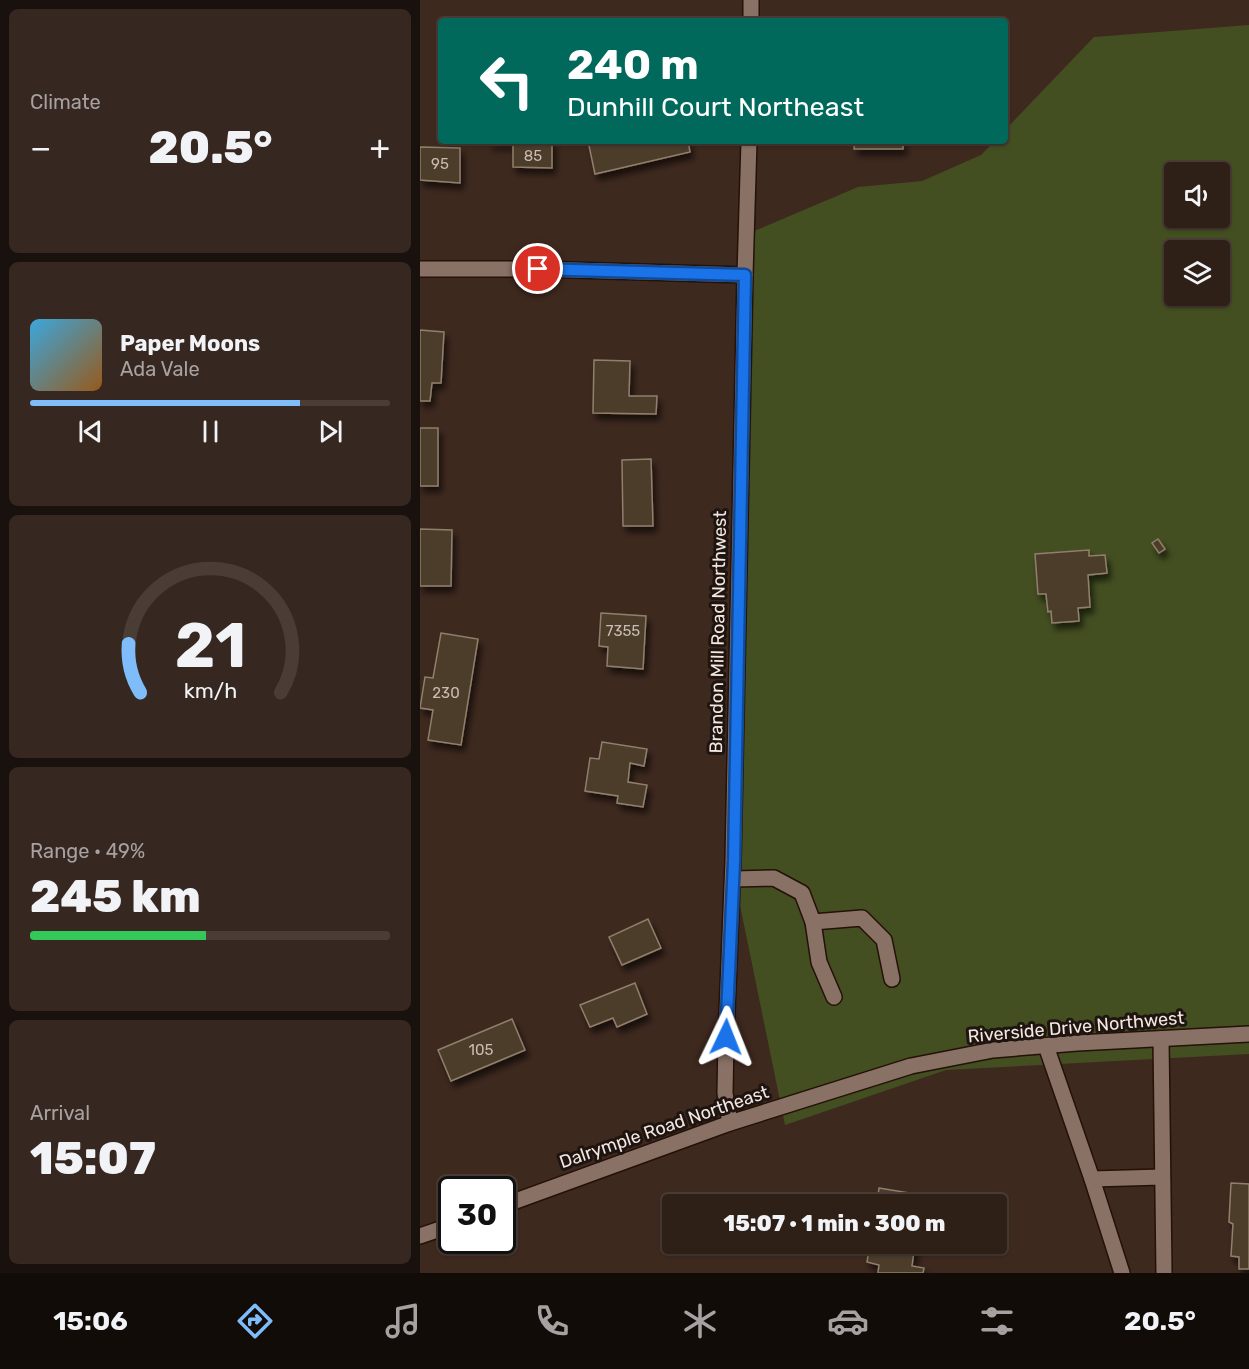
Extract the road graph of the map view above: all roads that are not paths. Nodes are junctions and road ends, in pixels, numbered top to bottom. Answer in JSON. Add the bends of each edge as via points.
{"nodes":[{"id":1,"x":751,"y":0,"type":"edge"},
{"id":2,"x":751,"y":18,"type":"edge"},
{"id":3,"x":749,"y":144,"type":"edge"},
{"id":4,"x":420,"y":269,"type":"edge"},
{"id":5,"x":745,"y":275,"type":"junction"},
{"id":6,"x":733,"y":879,"type":"junction"},
{"id":7,"x":813,"y":922,"type":"junction"},
{"id":8,"x":892,"y":979,"type":"dead end"},
{"id":9,"x":834,"y":997,"type":"dead end"},
{"id":10,"x":1249,"y":1034,"type":"edge"},
{"id":11,"x":1161,"y":1039,"type":"junction"},
{"id":12,"x":1046,"y":1046,"type":"junction"},
{"id":13,"x":839,"y":1088,"type":"joint"},
{"id":14,"x":730,"y":1124,"type":"junction"},
{"id":15,"x":1162,"y":1177,"type":"junction"},
{"id":16,"x":1092,"y":1179,"type":"junction"},
{"id":17,"x":516,"y":1201,"type":"edge"},
{"id":18,"x":438,"y":1230,"type":"edge"},
{"id":19,"x":420,"y":1236,"type":"edge"},
{"id":20,"x":1122,"y":1273,"type":"edge"},
{"id":21,"x":1164,"y":1273,"type":"edge"}],
"edges":[{"from":1,"to":2,"type":"street"},
{"from":3,"to":5,"type":"street","name":"Brandon Mill Road Northwest"},
{"from":4,"to":5,"type":"street"},
{"from":5,"to":6,"type":"street","name":"Brandon Mill Road Northwest"},
{"from":6,"to":7,"type":"street","via":[[774,878],[802,893]]},
{"from":6,"to":14,"type":"street","name":"Brandon Mill Road Northwest","via":[[725,1093]]},
{"from":7,"to":8,"type":"street","via":[[862,918],[884,940]]},
{"from":7,"to":9,"type":"street","via":[[819,962]]},
{"from":10,"to":11,"type":"street","name":"Riverside Drive Northwest"},
{"from":11,"to":12,"type":"street","name":"Riverside Drive Northwest"},
{"from":11,"to":15,"type":"street"},
{"from":12,"to":13,"type":"street","name":"Riverside Drive Northwest","via":[[949,1058]]},
{"from":12,"to":16,"type":"street"},
{"from":13,"to":14,"type":"street","name":"Dalrymple Road Northeast"},
{"from":14,"to":17,"type":"street","name":"Dalrymple Road Northeast"},
{"from":15,"to":16,"type":"street"},
{"from":15,"to":21,"type":"street"},
{"from":16,"to":20,"type":"street"},
{"from":18,"to":19,"type":"street"}]}
